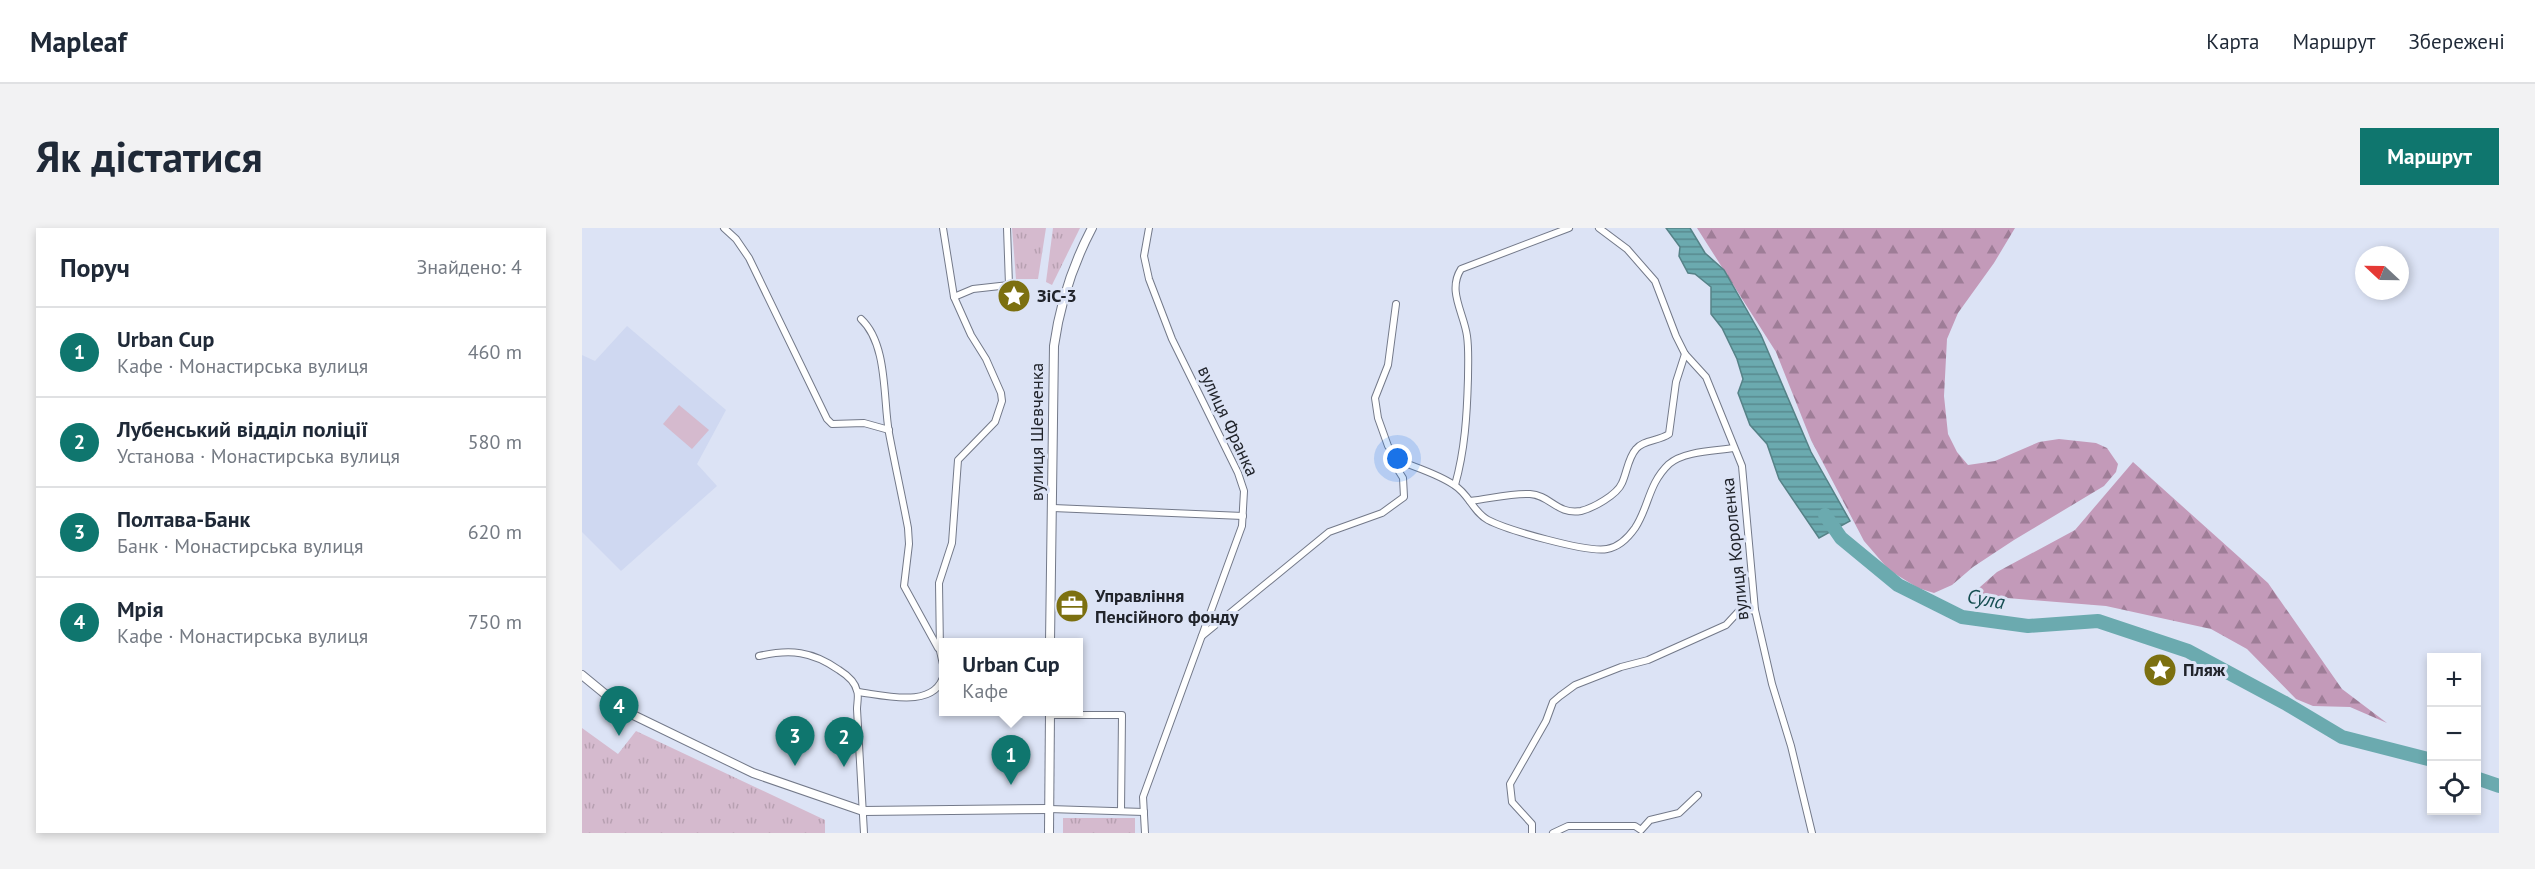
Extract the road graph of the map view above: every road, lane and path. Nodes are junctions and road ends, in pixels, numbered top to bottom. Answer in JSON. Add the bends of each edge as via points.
{"nodes":[{"id":1,"x":724,"y":228,"type":"edge"},
{"id":2,"x":944,"y":228,"type":"edge"},
{"id":3,"x":1007,"y":228,"type":"edge"},
{"id":4,"x":1092,"y":228,"type":"edge"},
{"id":5,"x":1149,"y":228,"type":"edge"},
{"id":6,"x":1569,"y":228,"type":"edge"},
{"id":7,"x":1599,"y":228,"type":"edge"},
{"id":8,"x":954,"y":297,"type":"junction"},
{"id":9,"x":1396,"y":304,"type":"dead end"},
{"id":10,"x":861,"y":319,"type":"dead end"},
{"id":11,"x":1685,"y":354,"type":"junction"},
{"id":12,"x":889,"y":430,"type":"junction"},
{"id":13,"x":1734,"y":447,"type":"junction"},
{"id":14,"x":1400,"y":461,"type":"junction"},
{"id":15,"x":1455,"y":485,"type":"junction"},
{"id":16,"x":1470,"y":501,"type":"junction"},
{"id":17,"x":1053,"y":508,"type":"junction"},
{"id":18,"x":1243,"y":516,"type":"junction"},
{"id":19,"x":1755,"y":610,"type":"junction"},
{"id":20,"x":1202,"y":636,"type":"junction"},
{"id":21,"x":940,"y":638,"type":"edge"},
{"id":22,"x":1050,"y":638,"type":"edge"},
{"id":23,"x":939,"y":649,"type":"edge"},
{"id":24,"x":759,"y":656,"type":"dead end"},
{"id":25,"x":582,"y":675,"type":"edge"},
{"id":26,"x":939,"y":684,"type":"edge"},
{"id":27,"x":858,"y":692,"type":"junction"},
{"id":28,"x":1083,"y":714,"type":"edge"},
{"id":29,"x":1050,"y":716,"type":"edge"},
{"id":30,"x":1698,"y":795,"type":"dead end"},
{"id":31,"x":1049,"y":809,"type":"junction"},
{"id":32,"x":863,"y":811,"type":"junction"},
{"id":33,"x":1121,"y":812,"type":"junction"},
{"id":34,"x":1144,"y":812,"type":"junction"},
{"id":35,"x":864,"y":833,"type":"edge"},
{"id":36,"x":1049,"y":833,"type":"edge"},
{"id":37,"x":1145,"y":833,"type":"edge"},
{"id":38,"x":1532,"y":833,"type":"edge"},
{"id":39,"x":1553,"y":833,"type":"edge"},
{"id":40,"x":1812,"y":833,"type":"edge"}],
"edges":[{"from":1,"to":12,"type":"street","via":[[749,258],[827,419],[832,424],[864,423]]},
{"from":2,"to":8,"type":"street"},
{"from":3,"to":8,"type":"street","via":[[1009,285],[973,289]]},
{"from":4,"to":17,"type":"main road","name":"вулиця Шевченка","via":[[1070,275],[1054,346]]},
{"from":5,"to":18,"type":"street","name":"вулиця Франка","via":[[1144,256],[1149,279],[1172,339],[1238,473],[1244,492]]},
{"from":6,"to":15,"type":"street","via":[[1461,269],[1457,275],[1455,288],[1468,349],[1465,431]]},
{"from":7,"to":11,"type":"street","name":"вулиця Короленка","via":[[1628,249],[1651,276]]},
{"from":8,"to":21,"type":"street","via":[[986,358],[1002,402],[995,422],[958,460],[952,543],[939,583]]},
{"from":9,"to":14,"type":"street","via":[[1388,365],[1375,398],[1388,446]]},
{"from":10,"to":12,"type":"street","via":[[875,340]]},
{"from":11,"to":13,"type":"street","name":"вулиця Короленка","via":[[1706,377]]},
{"from":11,"to":16,"type":"street","via":[[1676,382],[1669,434],[1635,449],[1620,488],[1601,501],[1579,511],[1565,511],[1542,497],[1528,494]]},
{"from":12,"to":23,"type":"street","via":[[908,528],[904,586]]},
{"from":13,"to":16,"type":"street","via":[[1682,457],[1670,464],[1647,496],[1636,526],[1624,541],[1607,549],[1525,534],[1489,521]]},
{"from":13,"to":19,"type":"street","name":"вулиця Короленка","via":[[1742,466]]},
{"from":14,"to":15,"type":"street"},
{"from":14,"to":20,"type":"street","via":[[1404,497],[1395,506],[1329,532]]},
{"from":15,"to":16,"type":"street"},
{"from":17,"to":18,"type":"street"},
{"from":17,"to":22,"type":"main road","name":"вулиця Шевченка"},
{"from":18,"to":20,"type":"street","name":"вулиця Франка"},
{"from":19,"to":38,"type":"street","via":[[1738,612],[1726,625],[1648,660],[1575,685],[1553,702],[1510,784],[1512,802],[1532,824]]},
{"from":19,"to":40,"type":"street","name":"вулиця Короленка"},
{"from":20,"to":34,"type":"street","name":"вулиця Франка","via":[[1143,797]]},
{"from":24,"to":27,"type":"street","via":[[787,651],[817,656],[850,678]]},
{"from":25,"to":32,"type":"main road","via":[[627,712],[744,769]]},
{"from":26,"to":27,"type":"street","via":[[925,695],[910,698]]},
{"from":27,"to":32,"type":"street"},
{"from":28,"to":33,"type":"street","via":[[1122,715]]},
{"from":29,"to":31,"type":"main road"},
{"from":30,"to":39,"type":"street","via":[[1679,813],[1650,820],[1641,830],[1613,824],[1568,826]]},
{"from":31,"to":32,"type":"main road"},
{"from":31,"to":33,"type":"street"},
{"from":31,"to":36,"type":"main road"},
{"from":32,"to":35,"type":"street"},
{"from":33,"to":34,"type":"street"},
{"from":34,"to":37,"type":"street","name":"вулиця Франка"}]}
